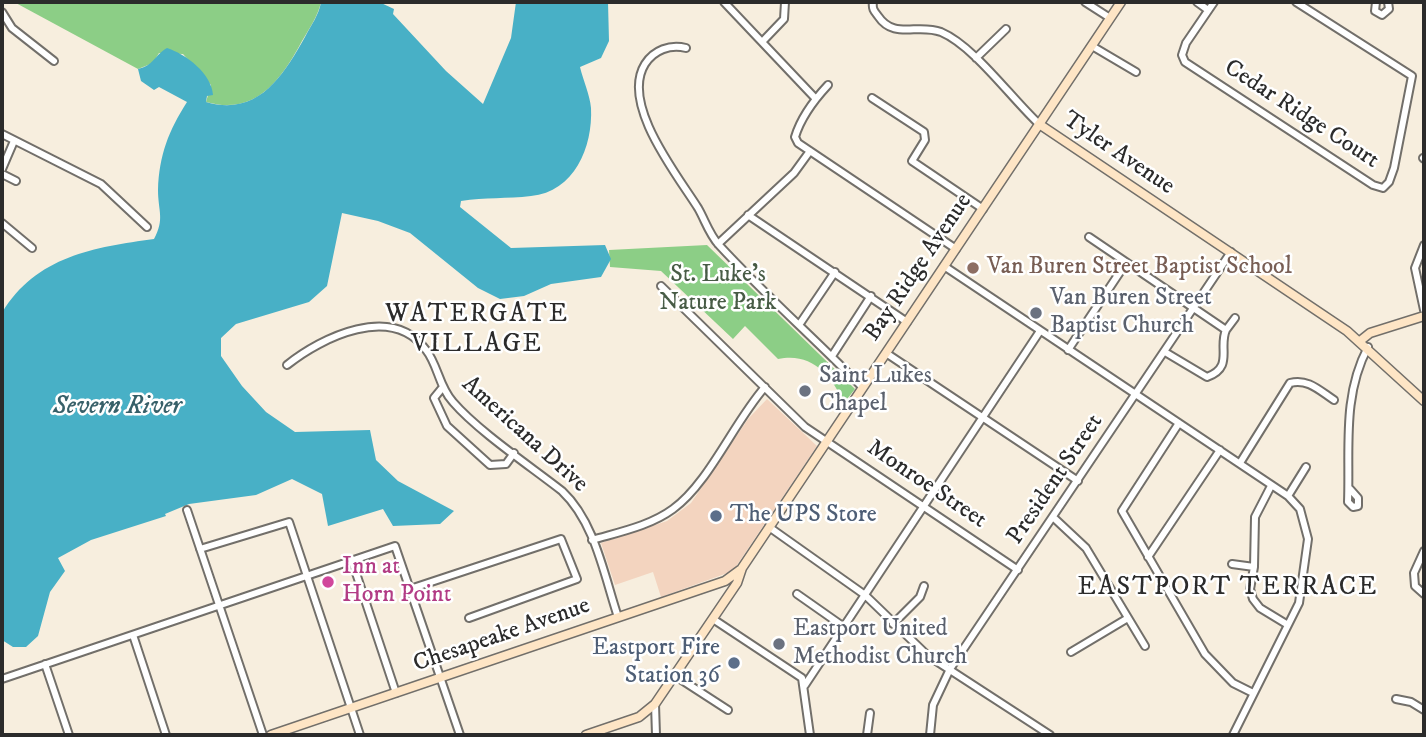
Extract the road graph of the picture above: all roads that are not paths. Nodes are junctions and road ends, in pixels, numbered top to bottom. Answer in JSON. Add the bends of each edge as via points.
{"nodes":[{"id":1,"x":724,"y":2,"type":"edge"},
{"id":2,"x":785,"y":2,"type":"edge"},
{"id":3,"x":873,"y":2,"type":"edge"},
{"id":4,"x":1085,"y":2,"type":"edge"},
{"id":5,"x":1121,"y":2,"type":"edge"},
{"id":6,"x":1197,"y":2,"type":"edge"},
{"id":7,"x":1214,"y":2,"type":"edge"},
{"id":8,"x":1296,"y":2,"type":"edge"},
{"id":9,"x":1365,"y":2,"type":"edge"},
{"id":10,"x":1388,"y":2,"type":"edge"},
{"id":11,"x":1375,"y":4,"type":"edge"},
{"id":12,"x":1209,"y":10,"type":"junction"},
{"id":13,"x":2,"y":12,"type":"edge"},
{"id":14,"x":1110,"y":18,"type":"junction"},
{"id":15,"x":1006,"y":29,"type":"dead end"},
{"id":16,"x":762,"y":42,"type":"junction"},
{"id":17,"x":1092,"y":46,"type":"junction"},
{"id":18,"x":686,"y":48,"type":"dead end"},
{"id":19,"x":976,"y":58,"type":"junction"},
{"id":20,"x":54,"y":61,"type":"dead end"},
{"id":21,"x":1136,"y":72,"type":"dead end"},
{"id":22,"x":828,"y":85,"type":"dead end"},
{"id":23,"x":815,"y":98,"type":"junction"},
{"id":24,"x":872,"y":98,"type":"dead end"},
{"id":25,"x":1039,"y":124,"type":"junction"},
{"id":26,"x":2,"y":134,"type":"edge"},
{"id":27,"x":14,"y":141,"type":"junction"},
{"id":28,"x":810,"y":151,"type":"junction"},
{"id":29,"x":2,"y":171,"type":"edge"},
{"id":30,"x":16,"y":181,"type":"dead end"},
{"id":31,"x":983,"y":209,"type":"junction"},
{"id":32,"x":748,"y":215,"type":"junction"},
{"id":33,"x":2,"y":223,"type":"edge"},
{"id":34,"x":147,"y":226,"type":"dead end"},
{"id":35,"x":1089,"y":237,"type":"dead end"},
{"id":36,"x":718,"y":244,"type":"junction"},
{"id":37,"x":1424,"y":245,"type":"edge"},
{"id":38,"x":32,"y":248,"type":"dead end"},
{"id":39,"x":956,"y":249,"type":"junction"},
{"id":40,"x":1231,"y":252,"type":"junction"},
{"id":41,"x":1126,"y":263,"type":"junction"},
{"id":42,"x":944,"y":266,"type":"junction"},
{"id":43,"x":835,"y":272,"type":"junction"},
{"id":44,"x":661,"y":286,"type":"dead end"},
{"id":45,"x":871,"y":296,"type":"junction"},
{"id":46,"x":1193,"y":308,"type":"junction"},
{"id":47,"x":1424,"y":310,"type":"edge"},
{"id":48,"x":1424,"y":316,"type":"edge"},
{"id":49,"x":1235,"y":318,"type":"dead end"},
{"id":50,"x":907,"y":322,"type":"junction"},
{"id":51,"x":799,"y":325,"type":"junction"},
{"id":52,"x":1226,"y":330,"type":"junction"},
{"id":53,"x":1040,"y":331,"type":"junction"},
{"id":54,"x":1360,"y":341,"type":"junction"},
{"id":55,"x":1368,"y":348,"type":"junction"},
{"id":56,"x":1068,"y":350,"type":"junction"},
{"id":57,"x":1165,"y":352,"type":"junction"},
{"id":58,"x":886,"y":353,"type":"junction"},
{"id":59,"x":832,"y":356,"type":"junction"},
{"id":60,"x":287,"y":365,"type":"dead end"},
{"id":61,"x":443,"y":387,"type":"junction"},
{"id":62,"x":765,"y":387,"type":"junction"},
{"id":63,"x":862,"y":387,"type":"junction"},
{"id":64,"x":1136,"y":394,"type":"junction"},
{"id":65,"x":1334,"y":400,"type":"dead end"},
{"id":66,"x":1424,"y":401,"type":"edge"},
{"id":67,"x":981,"y":418,"type":"junction"},
{"id":68,"x":1179,"y":423,"type":"junction"},
{"id":69,"x":827,"y":441,"type":"junction"},
{"id":70,"x":1220,"y":450,"type":"junction"},
{"id":71,"x":514,"y":453,"type":"junction"},
{"id":72,"x":1240,"y":463,"type":"junction"},
{"id":73,"x":1306,"y":467,"type":"dead end"},
{"id":74,"x":1078,"y":481,"type":"junction"},
{"id":75,"x":1271,"y":485,"type":"junction"},
{"id":76,"x":1350,"y":489,"type":"dead end"},
{"id":77,"x":1288,"y":496,"type":"junction"},
{"id":78,"x":923,"y":506,"type":"junction"},
{"id":79,"x":187,"y":510,"type":"dead end"},
{"id":80,"x":1054,"y":519,"type":"junction"},
{"id":81,"x":769,"y":527,"type":"junction"},
{"id":82,"x":592,"y":540,"type":"junction"},
{"id":83,"x":200,"y":549,"type":"junction"},
{"id":84,"x":1424,"y":551,"type":"edge"},
{"id":85,"x":1148,"y":557,"type":"junction"},
{"id":86,"x":352,"y":561,"type":"junction"},
{"id":87,"x":1232,"y":564,"type":"dead end"},
{"id":88,"x":1254,"y":567,"type":"junction"},
{"id":89,"x":742,"y":568,"type":"junction"},
{"id":90,"x":1018,"y":570,"type":"junction"},
{"id":91,"x":307,"y":575,"type":"junction"},
{"id":92,"x":725,"y":581,"type":"junction"},
{"id":93,"x":923,"y":586,"type":"dead end"},
{"id":94,"x":410,"y":589,"type":"junction"},
{"id":95,"x":797,"y":594,"type":"dead end"},
{"id":96,"x":1424,"y":594,"type":"edge"},
{"id":97,"x":865,"y":595,"type":"junction"},
{"id":98,"x":219,"y":605,"type":"junction"},
{"id":99,"x":721,"y":607,"type":"junction"},
{"id":100,"x":618,"y":617,"type":"junction"},
{"id":101,"x":469,"y":618,"type":"dead end"},
{"id":102,"x":1128,"y":618,"type":"junction"},
{"id":103,"x":713,"y":619,"type":"junction"},
{"id":104,"x":893,"y":624,"type":"junction"},
{"id":105,"x":1288,"y":625,"type":"junction"},
{"id":106,"x":844,"y":627,"type":"junction"},
{"id":107,"x":133,"y":635,"type":"junction"},
{"id":108,"x":1145,"y":646,"type":"dead end"},
{"id":109,"x":1071,"y":652,"type":"dead end"},
{"id":110,"x":45,"y":664,"type":"junction"},
{"id":111,"x":950,"y":670,"type":"junction"},
{"id":112,"x":674,"y":675,"type":"junction"},
{"id":113,"x":440,"y":677,"type":"junction"},
{"id":114,"x":2,"y":679,"type":"edge"},
{"id":115,"x":805,"y":685,"type":"junction"},
{"id":116,"x":1253,"y":692,"type":"junction"},
{"id":117,"x":396,"y":693,"type":"junction"},
{"id":118,"x":1396,"y":699,"type":"dead end"},
{"id":119,"x":654,"y":705,"type":"junction"},
{"id":120,"x":352,"y":707,"type":"junction"},
{"id":121,"x":728,"y":710,"type":"dead end"},
{"id":122,"x":1424,"y":710,"type":"edge"},
{"id":123,"x":870,"y":713,"type":"dead end"},
{"id":124,"x":643,"y":714,"type":"junction"},
{"id":125,"x":656,"y":724,"type":"junction"},
{"id":126,"x":69,"y":735,"type":"edge"},
{"id":127,"x":166,"y":735,"type":"edge"},
{"id":128,"x":263,"y":735,"type":"edge"},
{"id":129,"x":271,"y":735,"type":"edge"},
{"id":130,"x":360,"y":735,"type":"edge"},
{"id":131,"x":460,"y":735,"type":"edge"},
{"id":132,"x":588,"y":735,"type":"edge"},
{"id":133,"x":656,"y":735,"type":"edge"},
{"id":134,"x":810,"y":735,"type":"edge"},
{"id":135,"x":867,"y":735,"type":"edge"},
{"id":136,"x":930,"y":735,"type":"edge"},
{"id":137,"x":1050,"y":735,"type":"edge"},
{"id":138,"x":1233,"y":735,"type":"edge"}],
"edges":[{"from":1,"to":16,"type":"street"},
{"from":2,"to":16,"type":"street","via":[[784,19]]},
{"from":3,"to":19,"type":"street","name":"Tyler Avenue","via":[[883,24],[894,31],[925,28],[941,33]]},
{"from":4,"to":14,"type":"street"},
{"from":5,"to":14,"type":"main road","name":"Bay Ridge Avenue"},
{"from":6,"to":12,"type":"street"},
{"from":7,"to":12,"type":"street","name":"Cedar Ridge Court"},
{"from":8,"to":12,"type":"street","name":"Cedar Ridge Court","via":[[1412,76],[1394,168],[1382,188],[1185,62],[1183,50]]},
{"from":9,"to":11,"type":"street"},
{"from":10,"to":11,"type":"street","via":[[1384,15],[1377,13]]},
{"from":13,"to":20,"type":"street","via":[[12,28]]},
{"from":14,"to":17,"type":"main road","name":"Bay Ridge Avenue"},
{"from":15,"to":19,"type":"street"},
{"from":16,"to":23,"type":"street"},
{"from":17,"to":21,"type":"street"},
{"from":17,"to":25,"type":"main road","name":"Bay Ridge Avenue"},
{"from":18,"to":36,"type":"street","via":[[660,50],[645,64],[639,82],[642,102],[670,168]]},
{"from":19,"to":25,"type":"street","name":"Tyler Avenue"},
{"from":22,"to":23,"type":"street"},
{"from":23,"to":28,"type":"street","via":[[795,137]]},
{"from":24,"to":31,"type":"street","via":[[924,132],[925,140],[912,161]]},
{"from":25,"to":31,"type":"main road","name":"Bay Ridge Avenue"},
{"from":25,"to":40,"type":"main road","name":"Tyler Avenue"},
{"from":26,"to":27,"type":"street"},
{"from":27,"to":29,"type":"street"},
{"from":27,"to":34,"type":"street","via":[[105,188]]},
{"from":28,"to":32,"type":"street","via":[[794,173]]},
{"from":28,"to":39,"type":"street"},
{"from":29,"to":30,"type":"street"},
{"from":31,"to":39,"type":"main road","name":"Bay Ridge Avenue"},
{"from":32,"to":36,"type":"street"},
{"from":32,"to":43,"type":"street"},
{"from":33,"to":38,"type":"street"},
{"from":35,"to":41,"type":"street"},
{"from":36,"to":51,"type":"street"},
{"from":37,"to":47,"type":"street","via":[[1415,268]]},
{"from":39,"to":42,"type":"main road","name":"Bay Ridge Avenue"},
{"from":40,"to":46,"type":"street","name":"President Street"},
{"from":40,"to":54,"type":"main road","name":"Tyler Avenue"},
{"from":41,"to":46,"type":"street"},
{"from":41,"to":56,"type":"street"},
{"from":42,"to":50,"type":"main road","name":"Bay Ridge Avenue"},
{"from":42,"to":53,"type":"street"},
{"from":43,"to":45,"type":"street"},
{"from":43,"to":51,"type":"street"},
{"from":44,"to":62,"type":"street","name":"Monroe Street"},
{"from":45,"to":50,"type":"street"},
{"from":45,"to":59,"type":"street"},
{"from":46,"to":52,"type":"street"},
{"from":46,"to":57,"type":"street","name":"President Street"},
{"from":48,"to":54,"type":"main road","via":[[1370,333]]},
{"from":49,"to":52,"type":"street"},
{"from":50,"to":58,"type":"main road","name":"Bay Ridge Avenue"},
{"from":51,"to":59,"type":"street"},
{"from":52,"to":57,"type":"street","via":[[1226,356],[1216,374],[1207,377]]},
{"from":53,"to":56,"type":"street"},
{"from":53,"to":67,"type":"street"},
{"from":54,"to":55,"type":"main road","name":"Tyler Avenue"},
{"from":55,"to":66,"type":"main road","name":"Tyler Avenue"},
{"from":55,"to":76,"type":"street","via":[[1358,370],[1348,420]]},
{"from":56,"to":64,"type":"street"},
{"from":57,"to":64,"type":"street","name":"President Street"},
{"from":58,"to":63,"type":"main road","name":"Bay Ridge Avenue"},
{"from":58,"to":67,"type":"street"},
{"from":59,"to":63,"type":"street"},
{"from":60,"to":61,"type":"street","name":"Americana Drive","via":[[354,331],[383,325],[418,341]]},
{"from":61,"to":71,"type":"street","name":"Americana Drive","via":[[453,402]]},
{"from":61,"to":71,"type":"street","via":[[435,398],[447,426],[490,465],[506,464]]},
{"from":62,"to":69,"type":"street","name":"Monroe Street","via":[[805,427]]},
{"from":62,"to":82,"type":"street","via":[[680,503],[655,519]]},
{"from":63,"to":69,"type":"main road","name":"Bay Ridge Avenue"},
{"from":64,"to":68,"type":"street"},
{"from":64,"to":74,"type":"street","name":"President Street"},
{"from":65,"to":72,"type":"street","via":[[1308,383],[1290,383]]},
{"from":67,"to":74,"type":"street"},
{"from":67,"to":78,"type":"street"},
{"from":68,"to":70,"type":"street"},
{"from":68,"to":85,"type":"street","via":[[1122,511]]},
{"from":69,"to":78,"type":"street","name":"Monroe Street"},
{"from":69,"to":81,"type":"main road","name":"Bay Ridge Avenue"},
{"from":70,"to":72,"type":"street"},
{"from":70,"to":85,"type":"street"},
{"from":71,"to":82,"type":"street","name":"Americana Drive","via":[[570,499]]},
{"from":72,"to":75,"type":"street"},
{"from":73,"to":77,"type":"street"},
{"from":74,"to":80,"type":"street","name":"President Street"},
{"from":75,"to":77,"type":"street"},
{"from":75,"to":88,"type":"street","via":[[1255,517]]},
{"from":77,"to":105,"type":"street","via":[[1300,509],[1308,539],[1299,603]]},
{"from":78,"to":90,"type":"street","name":"Monroe Street"},
{"from":78,"to":97,"type":"street"},
{"from":79,"to":83,"type":"street"},
{"from":80,"to":90,"type":"street","name":"President Street"},
{"from":80,"to":102,"type":"street","via":[[1086,548]]},
{"from":81,"to":89,"type":"main road","name":"Bay Ridge Avenue"},
{"from":81,"to":97,"type":"street"},
{"from":82,"to":100,"type":"street","name":"Americana Drive"},
{"from":83,"to":91,"type":"street","via":[[289,522]]},
{"from":83,"to":98,"type":"street"},
{"from":84,"to":96,"type":"street","via":[[1414,573],[1415,586]]},
{"from":85,"to":116,"type":"street","via":[[1215,668]]},
{"from":86,"to":91,"type":"street"},
{"from":86,"to":94,"type":"street","via":[[395,546]]},
{"from":86,"to":117,"type":"street"},
{"from":87,"to":88,"type":"street"},
{"from":88,"to":105,"type":"street","via":[[1253,600]]},
{"from":89,"to":92,"type":"main road","name":"Chesapeake Avenue"},
{"from":89,"to":99,"type":"main road","name":"Bay Ridge Avenue"},
{"from":90,"to":111,"type":"street","name":"President Street"},
{"from":91,"to":98,"type":"street"},
{"from":91,"to":120,"type":"street"},
{"from":92,"to":99,"type":"main road"},
{"from":92,"to":100,"type":"main road","name":"Chesapeake Avenue"},
{"from":93,"to":104,"type":"street","via":[[920,597]]},
{"from":94,"to":101,"type":"street","via":[[561,539],[577,579]]},
{"from":94,"to":113,"type":"street"},
{"from":95,"to":106,"type":"street"},
{"from":97,"to":104,"type":"street"},
{"from":97,"to":106,"type":"street"},
{"from":98,"to":107,"type":"street"},
{"from":98,"to":128,"type":"street"},
{"from":99,"to":103,"type":"main road","name":"Bay Ridge Avenue"},
{"from":100,"to":113,"type":"main road","name":"Chesapeake Avenue"},
{"from":102,"to":108,"type":"street"},
{"from":102,"to":109,"type":"street"},
{"from":103,"to":112,"type":"main road","name":"Bay Ridge Avenue"},
{"from":103,"to":115,"type":"street"},
{"from":104,"to":111,"type":"street","via":[[917,648]]},
{"from":105,"to":116,"type":"street"},
{"from":106,"to":115,"type":"street"},
{"from":107,"to":110,"type":"street"},
{"from":107,"to":127,"type":"street"},
{"from":110,"to":114,"type":"street"},
{"from":110,"to":126,"type":"street"},
{"from":111,"to":136,"type":"street","name":"President Street","via":[[933,705]]},
{"from":111,"to":137,"type":"street"},
{"from":112,"to":119,"type":"main road","name":"Bay Ridge Avenue"},
{"from":112,"to":121,"type":"street"},
{"from":113,"to":117,"type":"main road","name":"Chesapeake Avenue"},
{"from":113,"to":131,"type":"street"},
{"from":115,"to":134,"type":"street"},
{"from":116,"to":138,"type":"street"},
{"from":117,"to":120,"type":"main road","name":"Chesapeake Avenue"},
{"from":118,"to":122,"type":"street"},
{"from":119,"to":124,"type":"main road","name":"Bay Ridge Avenue"},
{"from":119,"to":125,"type":"street"},
{"from":120,"to":129,"type":"main road","name":"Chesapeake Avenue"},
{"from":120,"to":130,"type":"street"},
{"from":123,"to":135,"type":"street"},
{"from":124,"to":125,"type":"street"},
{"from":124,"to":132,"type":"main road","name":"Bay Ridge Avenue"},
{"from":125,"to":133,"type":"street"}]}
